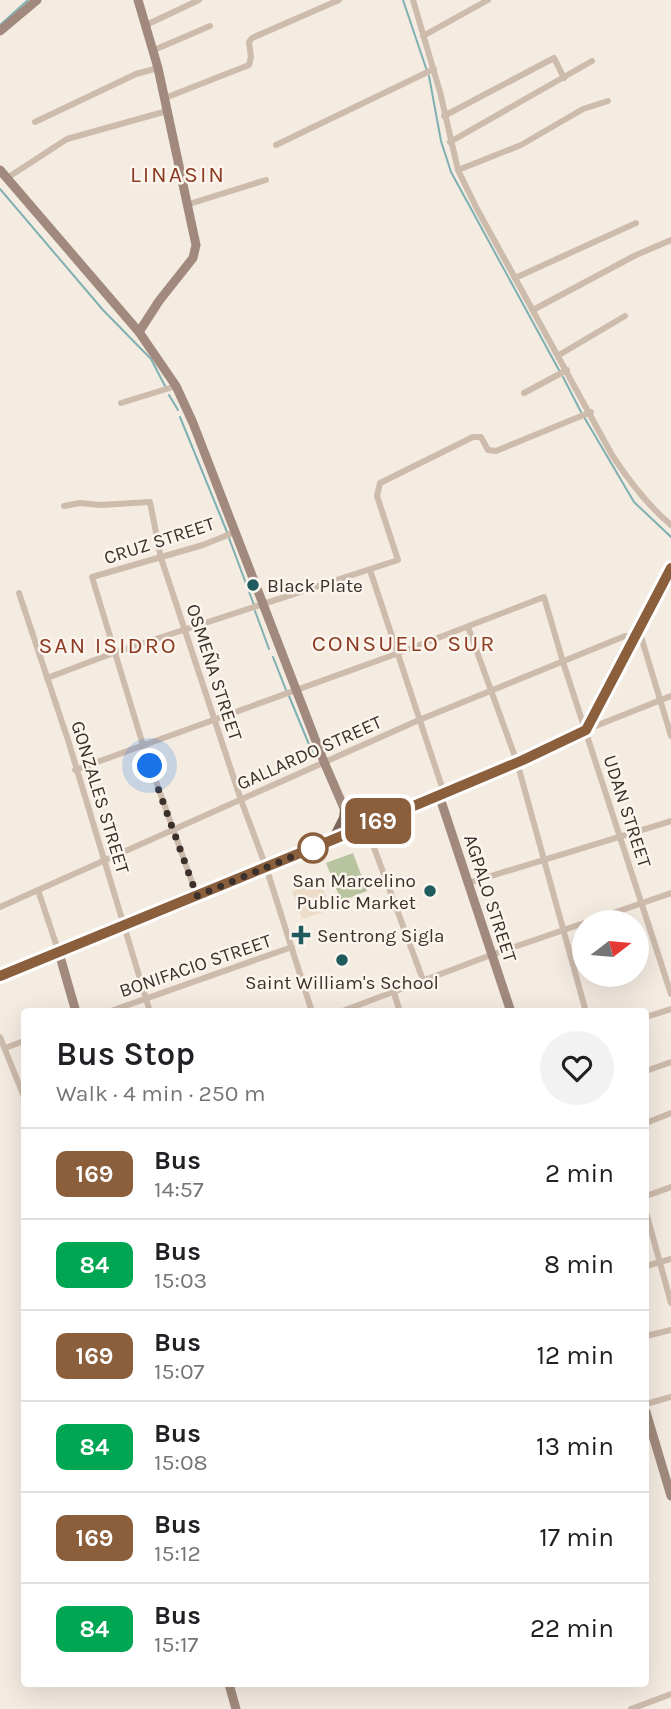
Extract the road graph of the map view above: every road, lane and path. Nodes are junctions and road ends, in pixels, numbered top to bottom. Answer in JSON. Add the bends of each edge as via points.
{"nodes":[{"id":1,"x":37,"y":0,"type":"edge"},
{"id":2,"x":138,"y":0,"type":"edge"},
{"id":3,"x":198,"y":0,"type":"edge"},
{"id":4,"x":340,"y":0,"type":"edge"},
{"id":5,"x":413,"y":0,"type":"edge"},
{"id":6,"x":488,"y":0,"type":"edge"},
{"id":7,"x":146,"y":25,"type":"junction"},
{"id":8,"x":210,"y":26,"type":"dead end"},
{"id":9,"x":0,"y":31,"type":"edge"},
{"id":10,"x":423,"y":36,"type":"junction"},
{"id":11,"x":154,"y":50,"type":"junction"},
{"id":12,"x":592,"y":61,"type":"dead end"},
{"id":13,"x":158,"y":68,"type":"junction"},
{"id":14,"x":432,"y":70,"type":"junction"},
{"id":15,"x":565,"y":78,"type":"junction"},
{"id":16,"x":165,"y":98,"type":"junction"},
{"id":17,"x":608,"y":101,"type":"dead end"},
{"id":18,"x":167,"y":111,"type":"junction"},
{"id":19,"x":444,"y":116,"type":"junction"},
{"id":20,"x":35,"y":122,"type":"dead end"},
{"id":21,"x":450,"y":142,"type":"junction"},
{"id":22,"x":276,"y":145,"type":"dead end"},
{"id":23,"x":0,"y":170,"type":"edge"},
{"id":24,"x":458,"y":170,"type":"junction"},
{"id":25,"x":7,"y":178,"type":"junction"},
{"id":26,"x":265,"y":180,"type":"dead end"},
{"id":27,"x":186,"y":205,"type":"junction"},
{"id":28,"x":636,"y":223,"type":"dead end"},
{"id":29,"x":671,"y":240,"type":"edge"},
{"id":30,"x":515,"y":278,"type":"junction"},
{"id":31,"x":533,"y":310,"type":"junction"},
{"id":32,"x":625,"y":316,"type":"dead end"},
{"id":33,"x":139,"y":332,"type":"junction"},
{"id":34,"x":559,"y":355,"type":"junction"},
{"id":35,"x":562,"y":372,"type":"junction"},
{"id":36,"x":176,"y":386,"type":"junction"},
{"id":37,"x":524,"y":393,"type":"dead end"},
{"id":38,"x":121,"y":403,"type":"dead end"},
{"id":39,"x":586,"y":414,"type":"junction"},
{"id":40,"x":64,"y":506,"type":"dead end"},
{"id":41,"x":671,"y":525,"type":"edge"},
{"id":42,"x":235,"y":532,"type":"junction"},
{"id":43,"x":161,"y":558,"type":"junction"},
{"id":44,"x":671,"y":568,"type":"edge"},
{"id":45,"x":370,"y":569,"type":"junction"},
{"id":46,"x":19,"y":593,"type":"dead end"},
{"id":47,"x":263,"y":606,"type":"junction"},
{"id":48,"x":468,"y":627,"type":"junction"},
{"id":49,"x":184,"y":631,"type":"junction"},
{"id":50,"x":637,"y":633,"type":"junction"},
{"id":51,"x":116,"y":652,"type":"junction"},
{"id":52,"x":396,"y":654,"type":"junction"},
{"id":53,"x":563,"y":662,"type":"junction"},
{"id":54,"x":47,"y":678,"type":"junction"},
{"id":55,"x":296,"y":690,"type":"junction"},
{"id":56,"x":493,"y":690,"type":"junction"},
{"id":57,"x":671,"y":696,"type":"edge"},
{"id":58,"x":660,"y":700,"type":"junction"},
{"id":59,"x":214,"y":719,"type":"junction"},
{"id":60,"x":419,"y":720,"type":"junction"},
{"id":61,"x":586,"y":730,"type":"junction"},
{"id":62,"x":671,"y":736,"type":"edge"},
{"id":63,"x":143,"y":746,"type":"junction"},
{"id":64,"x":324,"y":762,"type":"junction"},
{"id":65,"x":517,"y":762,"type":"junction"},
{"id":66,"x":75,"y":769,"type":"junction"},
{"id":67,"x":442,"y":794,"type":"junction"},
{"id":68,"x":241,"y":800,"type":"junction"},
{"id":69,"x":345,"y":810,"type":"junction"},
{"id":70,"x":671,"y":821,"type":"edge"},
{"id":71,"x":366,"y":826,"type":"junction"},
{"id":72,"x":172,"y":830,"type":"junction"},
{"id":73,"x":354,"y":831,"type":"junction"},
{"id":74,"x":620,"y":836,"type":"junction"},
{"id":75,"x":333,"y":840,"type":"junction"},
{"id":76,"x":103,"y":860,"type":"junction"},
{"id":77,"x":544,"y":860,"type":"junction"},
{"id":78,"x":266,"y":867,"type":"junction"},
{"id":79,"x":468,"y":884,"type":"junction"},
{"id":80,"x":38,"y":890,"type":"junction"},
{"id":81,"x":671,"y":893,"type":"edge"},
{"id":82,"x":197,"y":896,"type":"junction"},
{"id":83,"x":640,"y":904,"type":"junction"},
{"id":84,"x":0,"y":907,"type":"edge"},
{"id":85,"x":623,"y":910,"type":"edge"},
{"id":86,"x":125,"y":926,"type":"junction"},
{"id":87,"x":572,"y":927,"type":"edge"},
{"id":88,"x":564,"y":930,"type":"junction"},
{"id":89,"x":292,"y":947,"type":"junction"},
{"id":90,"x":59,"y":953,"type":"junction"},
{"id":91,"x":491,"y":955,"type":"junction"},
{"id":92,"x":0,"y":976,"type":"edge"},
{"id":93,"x":423,"y":980,"type":"junction"},
{"id":94,"x":393,"y":990,"type":"junction"},
{"id":95,"x":671,"y":994,"type":"edge"},
{"id":96,"x":146,"y":998,"type":"junction"},
{"id":97,"x":75,"y":1008,"type":"edge"},
{"id":98,"x":119,"y":1008,"type":"edge"},
{"id":99,"x":149,"y":1008,"type":"edge"},
{"id":100,"x":311,"y":1008,"type":"edge"},
{"id":101,"x":350,"y":1008,"type":"edge"},
{"id":102,"x":399,"y":1008,"type":"edge"},
{"id":103,"x":510,"y":1008,"type":"edge"},
{"id":104,"x":585,"y":1008,"type":"edge"},
{"id":105,"x":671,"y":1009,"type":"edge"},
{"id":106,"x":649,"y":1016,"type":"edge"},
{"id":107,"x":0,"y":1037,"type":"edge"},
{"id":108,"x":21,"y":1042,"type":"edge"},
{"id":109,"x":5,"y":1048,"type":"junction"},
{"id":110,"x":671,"y":1062,"type":"edge"},
{"id":111,"x":649,"y":1070,"type":"edge"},
{"id":112,"x":21,"y":1089,"type":"edge"},
{"id":113,"x":671,"y":1113,"type":"edge"},
{"id":114,"x":649,"y":1122,"type":"edge"},
{"id":115,"x":671,"y":1187,"type":"edge"},
{"id":116,"x":649,"y":1195,"type":"edge"},
{"id":117,"x":649,"y":1223,"type":"edge"},
{"id":118,"x":671,"y":1259,"type":"edge"},
{"id":119,"x":660,"y":1263,"type":"junction"},
{"id":120,"x":649,"y":1265,"type":"edge"},
{"id":121,"x":671,"y":1303,"type":"edge"},
{"id":122,"x":671,"y":1330,"type":"edge"},
{"id":123,"x":649,"y":1335,"type":"edge"},
{"id":124,"x":671,"y":1397,"type":"edge"},
{"id":125,"x":649,"y":1403,"type":"edge"},
{"id":126,"x":649,"y":1422,"type":"edge"},
{"id":127,"x":671,"y":1496,"type":"edge"},
{"id":128,"x":230,"y":1687,"type":"edge"},
{"id":129,"x":671,"y":1694,"type":"edge"},
{"id":130,"x":236,"y":1709,"type":"edge"},
{"id":131,"x":631,"y":1709,"type":"edge"}],
"edges":[{"from":1,"to":9,"type":"street"},
{"from":2,"to":7,"type":"street"},
{"from":3,"to":7,"type":"street"},
{"from":4,"to":16,"type":"street","via":[[252,38],[249,65]]},
{"from":5,"to":10,"type":"street"},
{"from":6,"to":10,"type":"street"},
{"from":7,"to":11,"type":"street"},
{"from":8,"to":11,"type":"street"},
{"from":10,"to":14,"type":"street"},
{"from":11,"to":13,"type":"street"},
{"from":12,"to":15,"type":"street"},
{"from":13,"to":16,"type":"street"},
{"from":13,"to":20,"type":"street","via":[[135,74]]},
{"from":14,"to":19,"type":"street"},
{"from":14,"to":22,"type":"street"},
{"from":15,"to":19,"type":"street","via":[[554,58]]},
{"from":15,"to":21,"type":"street"},
{"from":16,"to":18,"type":"street"},
{"from":17,"to":24,"type":"street","via":[[583,109],[521,145]]},
{"from":18,"to":25,"type":"street","via":[[67,139]]},
{"from":18,"to":27,"type":"street"},
{"from":19,"to":21,"type":"street"},
{"from":21,"to":24,"type":"street"},
{"from":23,"to":25,"type":"street"},
{"from":24,"to":30,"type":"street"},
{"from":25,"to":33,"type":"street"},
{"from":26,"to":27,"type":"street"},
{"from":27,"to":33,"type":"street","via":[[195,254]]},
{"from":28,"to":30,"type":"street"},
{"from":29,"to":31,"type":"street"},
{"from":30,"to":31,"type":"street"},
{"from":31,"to":34,"type":"street"},
{"from":32,"to":34,"type":"street"},
{"from":33,"to":36,"type":"street"},
{"from":34,"to":35,"type":"street"},
{"from":35,"to":37,"type":"street"},
{"from":35,"to":39,"type":"street"},
{"from":36,"to":38,"type":"street"},
{"from":36,"to":42,"type":"street"},
{"from":39,"to":41,"type":"street","via":[[625,476],[651,509]]},
{"from":39,"to":45,"type":"street","via":[[496,452],[488,450],[481,437],[473,437],[380,483],[377,496],[398,560]]},
{"from":40,"to":43,"type":"street","name":"OSMEÑA STREET","via":[[150,502]]},
{"from":42,"to":43,"type":"street","name":"CRUZ STREET"},
{"from":42,"to":47,"type":"street"},
{"from":43,"to":49,"type":"street","name":"OSMEÑA STREET"},
{"from":43,"to":51,"type":"street","name":"CRUZ STREET","via":[[92,577]]},
{"from":44,"to":50,"type":"main road"},
{"from":45,"to":47,"type":"street"},
{"from":45,"to":52,"type":"street","name":"AGPALO STREET"},
{"from":46,"to":54,"type":"street","name":"GONZALES STREET"},
{"from":47,"to":49,"type":"street"},
{"from":47,"to":55,"type":"street"},
{"from":48,"to":52,"type":"street"},
{"from":48,"to":53,"type":"street","name":"UDAN STREET","via":[[544,597]]},
{"from":48,"to":56,"type":"street"},
{"from":49,"to":51,"type":"street"},
{"from":49,"to":59,"type":"street","name":"OSMEÑA STREET"},
{"from":50,"to":53,"type":"street","name":"GALLARDO STREET"},
{"from":50,"to":58,"type":"street"},
{"from":50,"to":61,"type":"main road"},
{"from":51,"to":54,"type":"street"},
{"from":51,"to":63,"type":"street"},
{"from":52,"to":55,"type":"street"},
{"from":52,"to":60,"type":"street","name":"AGPALO STREET"},
{"from":53,"to":56,"type":"street","name":"GALLARDO STREET"},
{"from":53,"to":61,"type":"street","name":"UDAN STREET"},
{"from":54,"to":66,"type":"street","name":"GONZALES STREET"},
{"from":55,"to":59,"type":"street"},
{"from":55,"to":64,"type":"street"},
{"from":56,"to":60,"type":"street","name":"GALLARDO STREET"},
{"from":56,"to":65,"type":"street"},
{"from":57,"to":58,"type":"street"},
{"from":58,"to":61,"type":"street"},
{"from":58,"to":62,"type":"street"},
{"from":59,"to":63,"type":"street"},
{"from":59,"to":68,"type":"street","name":"OSMEÑA STREET"},
{"from":60,"to":64,"type":"street","name":"GALLARDO STREET"},
{"from":60,"to":67,"type":"street","name":"AGPALO STREET"},
{"from":61,"to":65,"type":"main road"},
{"from":61,"to":74,"type":"street","name":"UDAN STREET"},
{"from":63,"to":66,"type":"street"},
{"from":63,"to":72,"type":"street"},
{"from":64,"to":68,"type":"street","name":"GALLARDO STREET"},
{"from":64,"to":69,"type":"street"},
{"from":65,"to":67,"type":"main road"},
{"from":65,"to":77,"type":"street"},
{"from":66,"to":76,"type":"street","name":"GONZALES STREET"},
{"from":67,"to":71,"type":"main road"},
{"from":67,"to":79,"type":"street","name":"AGPALO STREET"},
{"from":68,"to":72,"type":"street","name":"GALLARDO STREET"},
{"from":68,"to":78,"type":"street","name":"OSMEÑA STREET"},
{"from":69,"to":73,"type":"street"},
{"from":69,"to":75,"type":"main road"},
{"from":70,"to":74,"type":"street"},
{"from":71,"to":73,"type":"main road"},
{"from":71,"to":93,"type":"street"},
{"from":72,"to":76,"type":"street","name":"GALLARDO STREET"},
{"from":72,"to":82,"type":"street"},
{"from":73,"to":75,"type":"main road"},
{"from":74,"to":77,"type":"street"},
{"from":74,"to":83,"type":"street","name":"UDAN STREET"},
{"from":75,"to":78,"type":"main road"},
{"from":76,"to":80,"type":"street","name":"GALLARDO STREET"},
{"from":76,"to":86,"type":"street","name":"GONZALES STREET"},
{"from":77,"to":79,"type":"street"},
{"from":77,"to":88,"type":"street"},
{"from":78,"to":82,"type":"main road"},
{"from":78,"to":89,"type":"street","name":"OSMEÑA STREET"},
{"from":79,"to":91,"type":"street","name":"AGPALO STREET"},
{"from":80,"to":84,"type":"street","name":"GALLARDO STREET"},
{"from":80,"to":90,"type":"street"},
{"from":81,"to":83,"type":"street"},
{"from":82,"to":86,"type":"main road"},
{"from":83,"to":85,"type":"street"},
{"from":83,"to":95,"type":"street","name":"UDAN STREET"},
{"from":86,"to":90,"type":"main road"},
{"from":86,"to":96,"type":"street","name":"GONZALES STREET"},
{"from":87,"to":88,"type":"street"},
{"from":88,"to":91,"type":"street"},
{"from":88,"to":104,"type":"street"},
{"from":89,"to":96,"type":"street","name":"BONIFACIO STREET"},
{"from":89,"to":100,"type":"street","name":"OSMEÑA STREET"},
{"from":90,"to":92,"type":"main road"},
{"from":90,"to":97,"type":"street"},
{"from":91,"to":93,"type":"street"},
{"from":91,"to":103,"type":"street","name":"AGPALO STREET"},
{"from":93,"to":94,"type":"street"},
{"from":94,"to":101,"type":"street"},
{"from":94,"to":102,"type":"street"},
{"from":96,"to":98,"type":"street","name":"BONIFACIO STREET"},
{"from":96,"to":99,"type":"street","name":"GONZALES STREET"},
{"from":105,"to":106,"type":"street"},
{"from":107,"to":109,"type":"street"},
{"from":108,"to":109,"type":"street"},
{"from":109,"to":112,"type":"street"},
{"from":110,"to":111,"type":"street"},
{"from":113,"to":114,"type":"street"},
{"from":115,"to":116,"type":"street"},
{"from":117,"to":119,"type":"street"},
{"from":118,"to":119,"type":"street"},
{"from":119,"to":120,"type":"street"},
{"from":119,"to":121,"type":"street"},
{"from":122,"to":123,"type":"street"},
{"from":124,"to":125,"type":"street"},
{"from":126,"to":127,"type":"street"},
{"from":128,"to":130,"type":"street"},
{"from":129,"to":131,"type":"street"}]}
